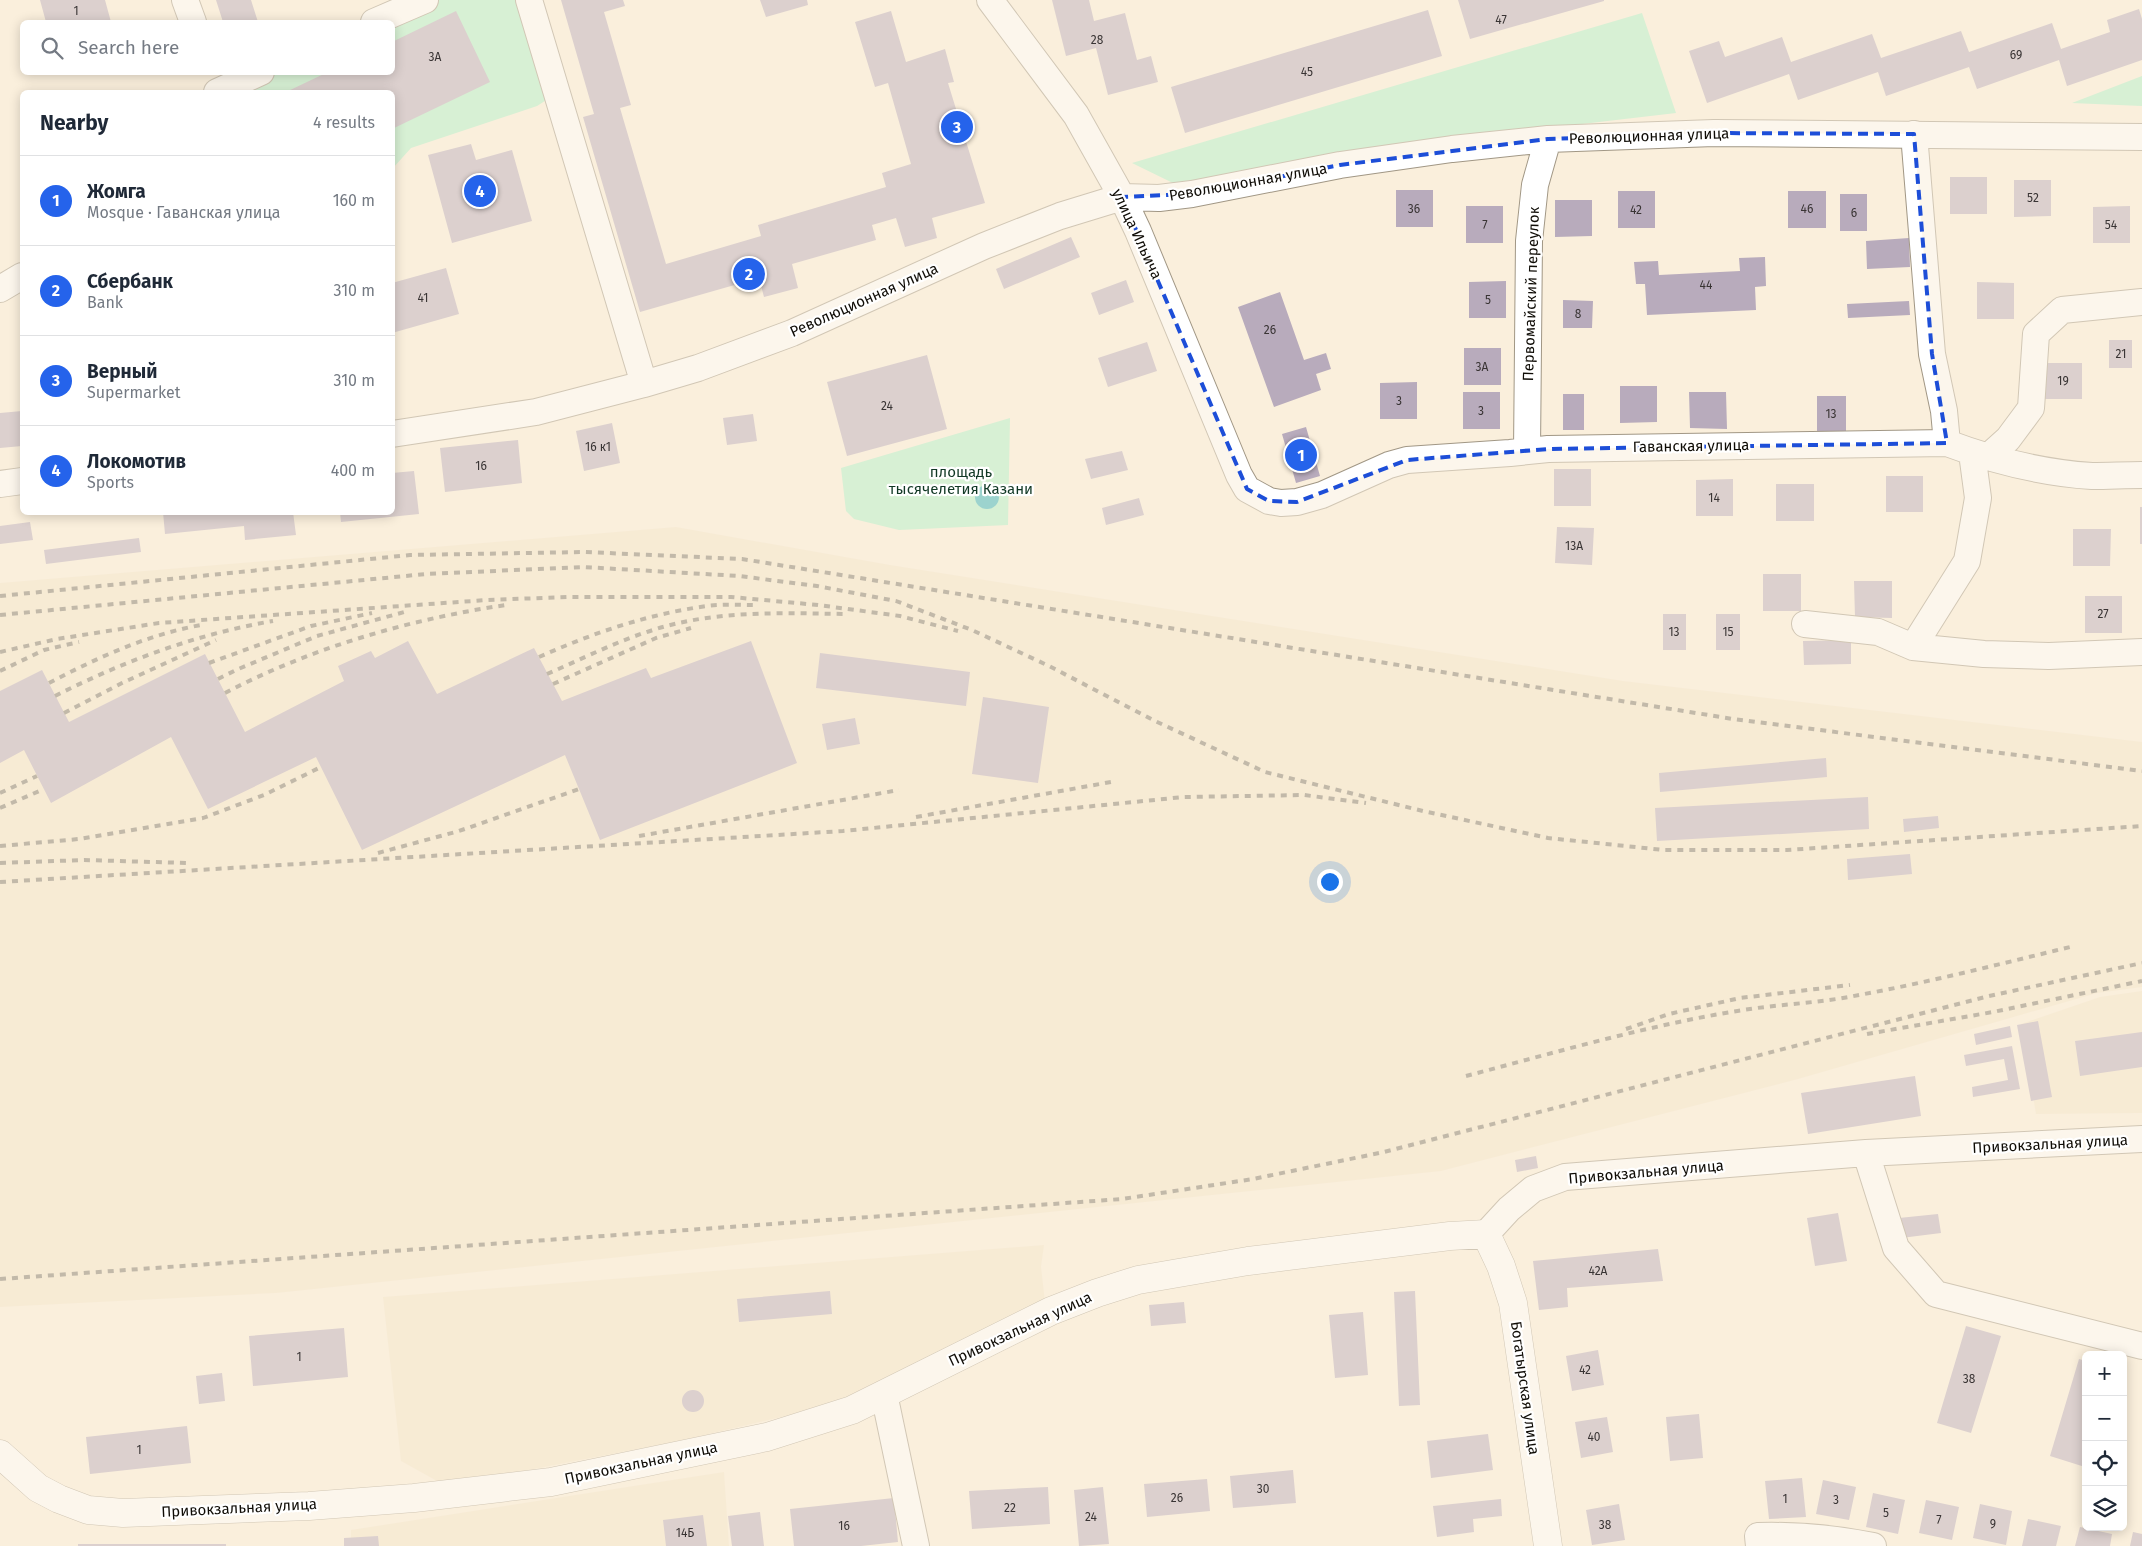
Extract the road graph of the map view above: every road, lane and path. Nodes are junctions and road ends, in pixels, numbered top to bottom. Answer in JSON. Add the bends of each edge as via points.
{"nodes":[{"id":1,"x":185,"y":0,"type":"edge"},
{"id":2,"x":425,"y":0,"type":"edge"},
{"id":3,"x":529,"y":0,"type":"edge"},
{"id":4,"x":990,"y":0,"type":"edge"},
{"id":5,"x":192,"y":20,"type":"edge"},
{"id":6,"x":379,"y":20,"type":"edge"},
{"id":7,"x":211,"y":75,"type":"edge"},
{"id":8,"x":254,"y":75,"type":"edge"},
{"id":9,"x":216,"y":90,"type":"edge"},
{"id":10,"x":221,"y":90,"type":"edge"},
{"id":11,"x":1914,"y":134,"type":"junction"},
{"id":12,"x":2142,"y":137,"type":"edge"},
{"id":13,"x":1548,"y":139,"type":"junction"},
{"id":14,"x":1122,"y":197,"type":"junction"},
{"id":15,"x":20,"y":277,"type":"edge"},
{"id":16,"x":0,"y":288,"type":"edge"},
{"id":17,"x":2142,"y":302,"type":"edge"},
{"id":18,"x":644,"y":384,"type":"junction"},
{"id":19,"x":395,"y":434,"type":"edge"},
{"id":20,"x":1947,"y":443,"type":"junction"},
{"id":21,"x":1527,"y":451,"type":"junction"},
{"id":22,"x":1980,"y":455,"type":"junction"},
{"id":23,"x":2142,"y":475,"type":"edge"},
{"id":24,"x":20,"y":481,"type":"edge"},
{"id":25,"x":0,"y":484,"type":"edge"},
{"id":26,"x":1247,"y":489,"type":"joint"},
{"id":27,"x":1805,"y":624,"type":"dead end"},
{"id":28,"x":1913,"y":647,"type":"junction"},
{"id":29,"x":2142,"y":652,"type":"edge"},
{"id":30,"x":2142,"y":1140,"type":"edge"},
{"id":31,"x":1866,"y":1153,"type":"junction"},
{"id":32,"x":1486,"y":1234,"type":"junction"},
{"id":33,"x":2142,"y":1346,"type":"edge"},
{"id":34,"x":884,"y":1394,"type":"junction"},
{"id":35,"x":0,"y":1454,"type":"edge"},
{"id":36,"x":1758,"y":1541,"type":"edge"},
{"id":37,"x":916,"y":1546,"type":"edge"},
{"id":38,"x":1548,"y":1546,"type":"edge"},
{"id":39,"x":1873,"y":1546,"type":"edge"}],
"edges":[{"from":1,"to":5,"type":"street"},
{"from":2,"to":6,"type":"street"},
{"from":3,"to":18,"type":"street"},
{"from":4,"to":14,"type":"street","name":"улица Ильича","via":[[1076,115]]},
{"from":7,"to":9,"type":"street"},
{"from":8,"to":10,"type":"street"},
{"from":11,"to":12,"type":"street","name":"Революционная улица"},
{"from":11,"to":13,"type":"street","name":"Революционная улица","via":[[1714,133]]},
{"from":11,"to":20,"type":"street","via":[[1932,354]]},
{"from":13,"to":14,"type":"street","name":"Революционная улица","via":[[1340,165],[1192,194],[1159,198]]},
{"from":13,"to":21,"type":"street","name":"Первомайский переулок","via":[[1535,185],[1529,241]]},
{"from":14,"to":18,"type":"street","name":"Революционная улица","via":[[1060,216],[984,246],[792,333]]},
{"from":14,"to":26,"type":"street","name":"улица Ильича"},
{"from":15,"to":16,"type":"street"},
{"from":17,"to":22,"type":"street","via":[[2062,310],[2036,334],[2031,408],[2008,438]]},
{"from":18,"to":19,"type":"street","name":"Революционная улица","via":[[536,412]]},
{"from":20,"to":21,"type":"street","name":"Гаванская улица","via":[[1548,448]]},
{"from":20,"to":22,"type":"street","name":"Гаванская улица"},
{"from":21,"to":26,"type":"street","name":"Гаванская улица","via":[[1407,460],[1297,502],[1269,501]]},
{"from":22,"to":23,"type":"street","name":"Гаванская улица","via":[[2092,476]]},
{"from":22,"to":28,"type":"street","via":[[1978,498],[1967,560]]},
{"from":24,"to":25,"type":"street"},
{"from":27,"to":28,"type":"street","via":[[1878,632]]},
{"from":28,"to":29,"type":"street","via":[[2049,656]]},
{"from":30,"to":31,"type":"street","name":"Привокзальная улица"},
{"from":31,"to":32,"type":"street","name":"Привокзальная улица","via":[[1565,1177],[1533,1190],[1508,1209]]},
{"from":31,"to":33,"type":"street","via":[[1896,1248],[1936,1294]]},
{"from":32,"to":34,"type":"main road","name":"Привокзальная улица","via":[[1248,1261],[1138,1280],[1052,1311]]},
{"from":32,"to":38,"type":"main road","name":"Богатырская улица","via":[[1502,1266],[1513,1303]]},
{"from":34,"to":35,"type":"main road","name":"Привокзальная улица","via":[[852,1410],[767,1437],[551,1482],[318,1505],[123,1513],[88,1510],[38,1488]]},
{"from":34,"to":37,"type":"street"},
{"from":36,"to":39,"type":"street","via":[[1795,1535]]}]}
